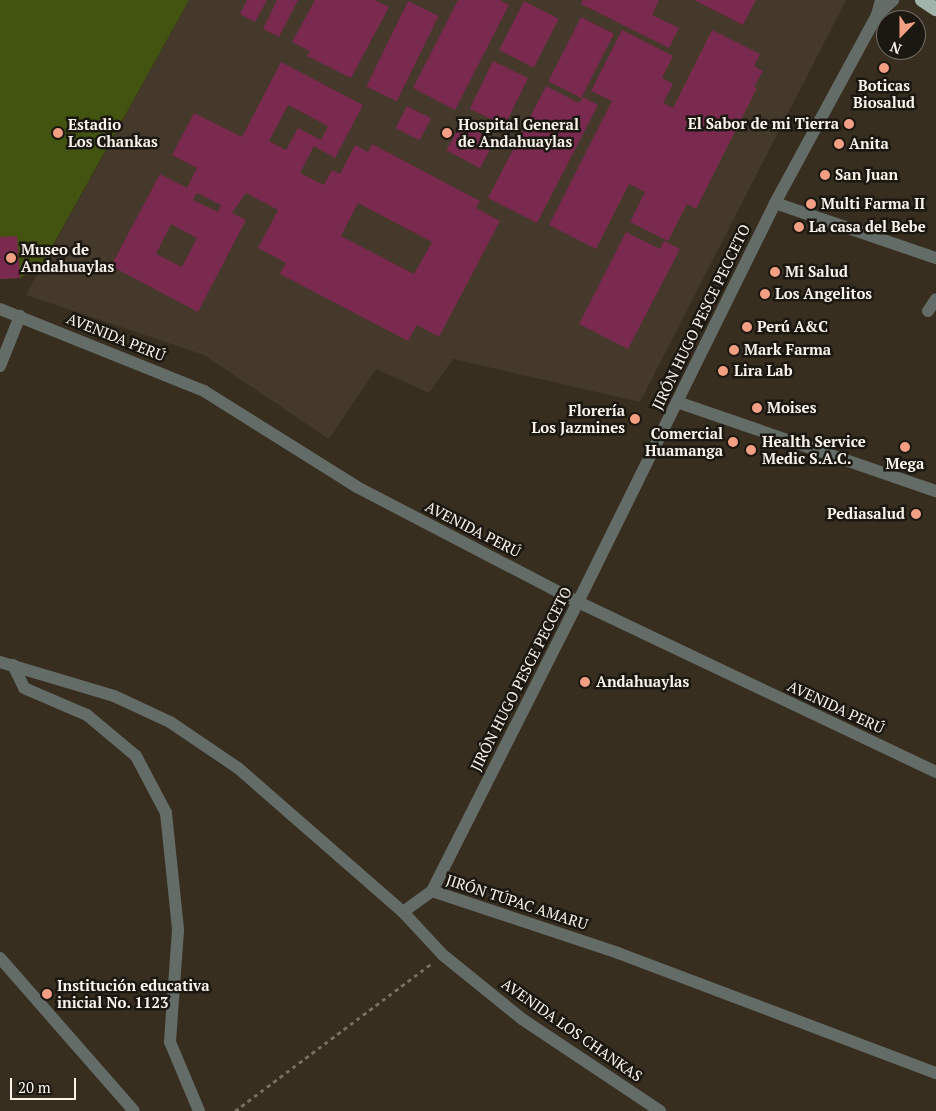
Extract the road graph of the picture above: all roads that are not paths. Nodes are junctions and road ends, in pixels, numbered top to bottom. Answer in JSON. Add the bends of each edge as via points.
{"nodes":[{"id":1,"x":893,"y":0,"type":"edge"},
{"id":2,"x":922,"y":0,"type":"edge"},
{"id":3,"x":936,"y":9,"type":"edge"},
{"id":4,"x":882,"y":10,"type":"edge"},
{"id":5,"x":876,"y":16,"type":"edge"},
{"id":6,"x":775,"y":204,"type":"junction"},
{"id":7,"x":936,"y":258,"type":"edge"},
{"id":8,"x":936,"y":299,"type":"edge"},
{"id":9,"x":0,"y":309,"type":"edge"},
{"id":10,"x":928,"y":311,"type":"dead end"},
{"id":11,"x":20,"y":316,"type":"junction"},
{"id":12,"x":0,"y":366,"type":"edge"},
{"id":13,"x":677,"y":402,"type":"junction"},
{"id":14,"x":936,"y":492,"type":"edge"},
{"id":15,"x":578,"y":602,"type":"junction"},
{"id":16,"x":0,"y":662,"type":"edge"},
{"id":17,"x":13,"y":665,"type":"junction"},
{"id":18,"x":936,"y":772,"type":"edge"},
{"id":19,"x":432,"y":891,"type":"junction"},
{"id":20,"x":403,"y":912,"type":"junction"},
{"id":21,"x":0,"y":958,"type":"edge"},
{"id":22,"x":936,"y":1073,"type":"edge"},
{"id":23,"x":134,"y":1111,"type":"edge"},
{"id":24,"x":199,"y":1111,"type":"edge"},
{"id":25,"x":660,"y":1111,"type":"edge"}],
"edges":[{"from":1,"to":4,"type":"street"},
{"from":2,"to":3,"type":"highway"},
{"from":5,"to":6,"type":"street","name":"JIRÓN HUGO PESCE PECCETO"},
{"from":6,"to":7,"type":"street"},
{"from":6,"to":13,"type":"street","name":"JIRÓN HUGO PESCE PECCETO"},
{"from":8,"to":10,"type":"street"},
{"from":9,"to":11,"type":"street","name":"AVENIDA PERÚ"},
{"from":11,"to":12,"type":"street"},
{"from":11,"to":15,"type":"street","name":"AVENIDA PERÚ","via":[[204,390],[357,487]]},
{"from":13,"to":14,"type":"street"},
{"from":13,"to":15,"type":"street","name":"JIRÓN HUGO PESCE PECCETO"},
{"from":15,"to":18,"type":"street","name":"AVENIDA PERÚ"},
{"from":15,"to":19,"type":"street","name":"JIRÓN HUGO PESCE PECCETO"},
{"from":16,"to":17,"type":"street"},
{"from":17,"to":20,"type":"street","via":[[114,696],[170,722],[238,768]]},
{"from":17,"to":24,"type":"street","via":[[24,688],[87,715],[136,756],[166,813],[178,930],[170,1042]]},
{"from":19,"to":20,"type":"street","name":"JIRÓN TÚPAC AMARU"},
{"from":19,"to":22,"type":"street","name":"JIRÓN TÚPAC AMARU","via":[[618,953]]},
{"from":20,"to":25,"type":"street","name":"AVENIDA LOS CHANKAS","via":[[443,955],[522,1019]]},
{"from":21,"to":23,"type":"street"}]}
